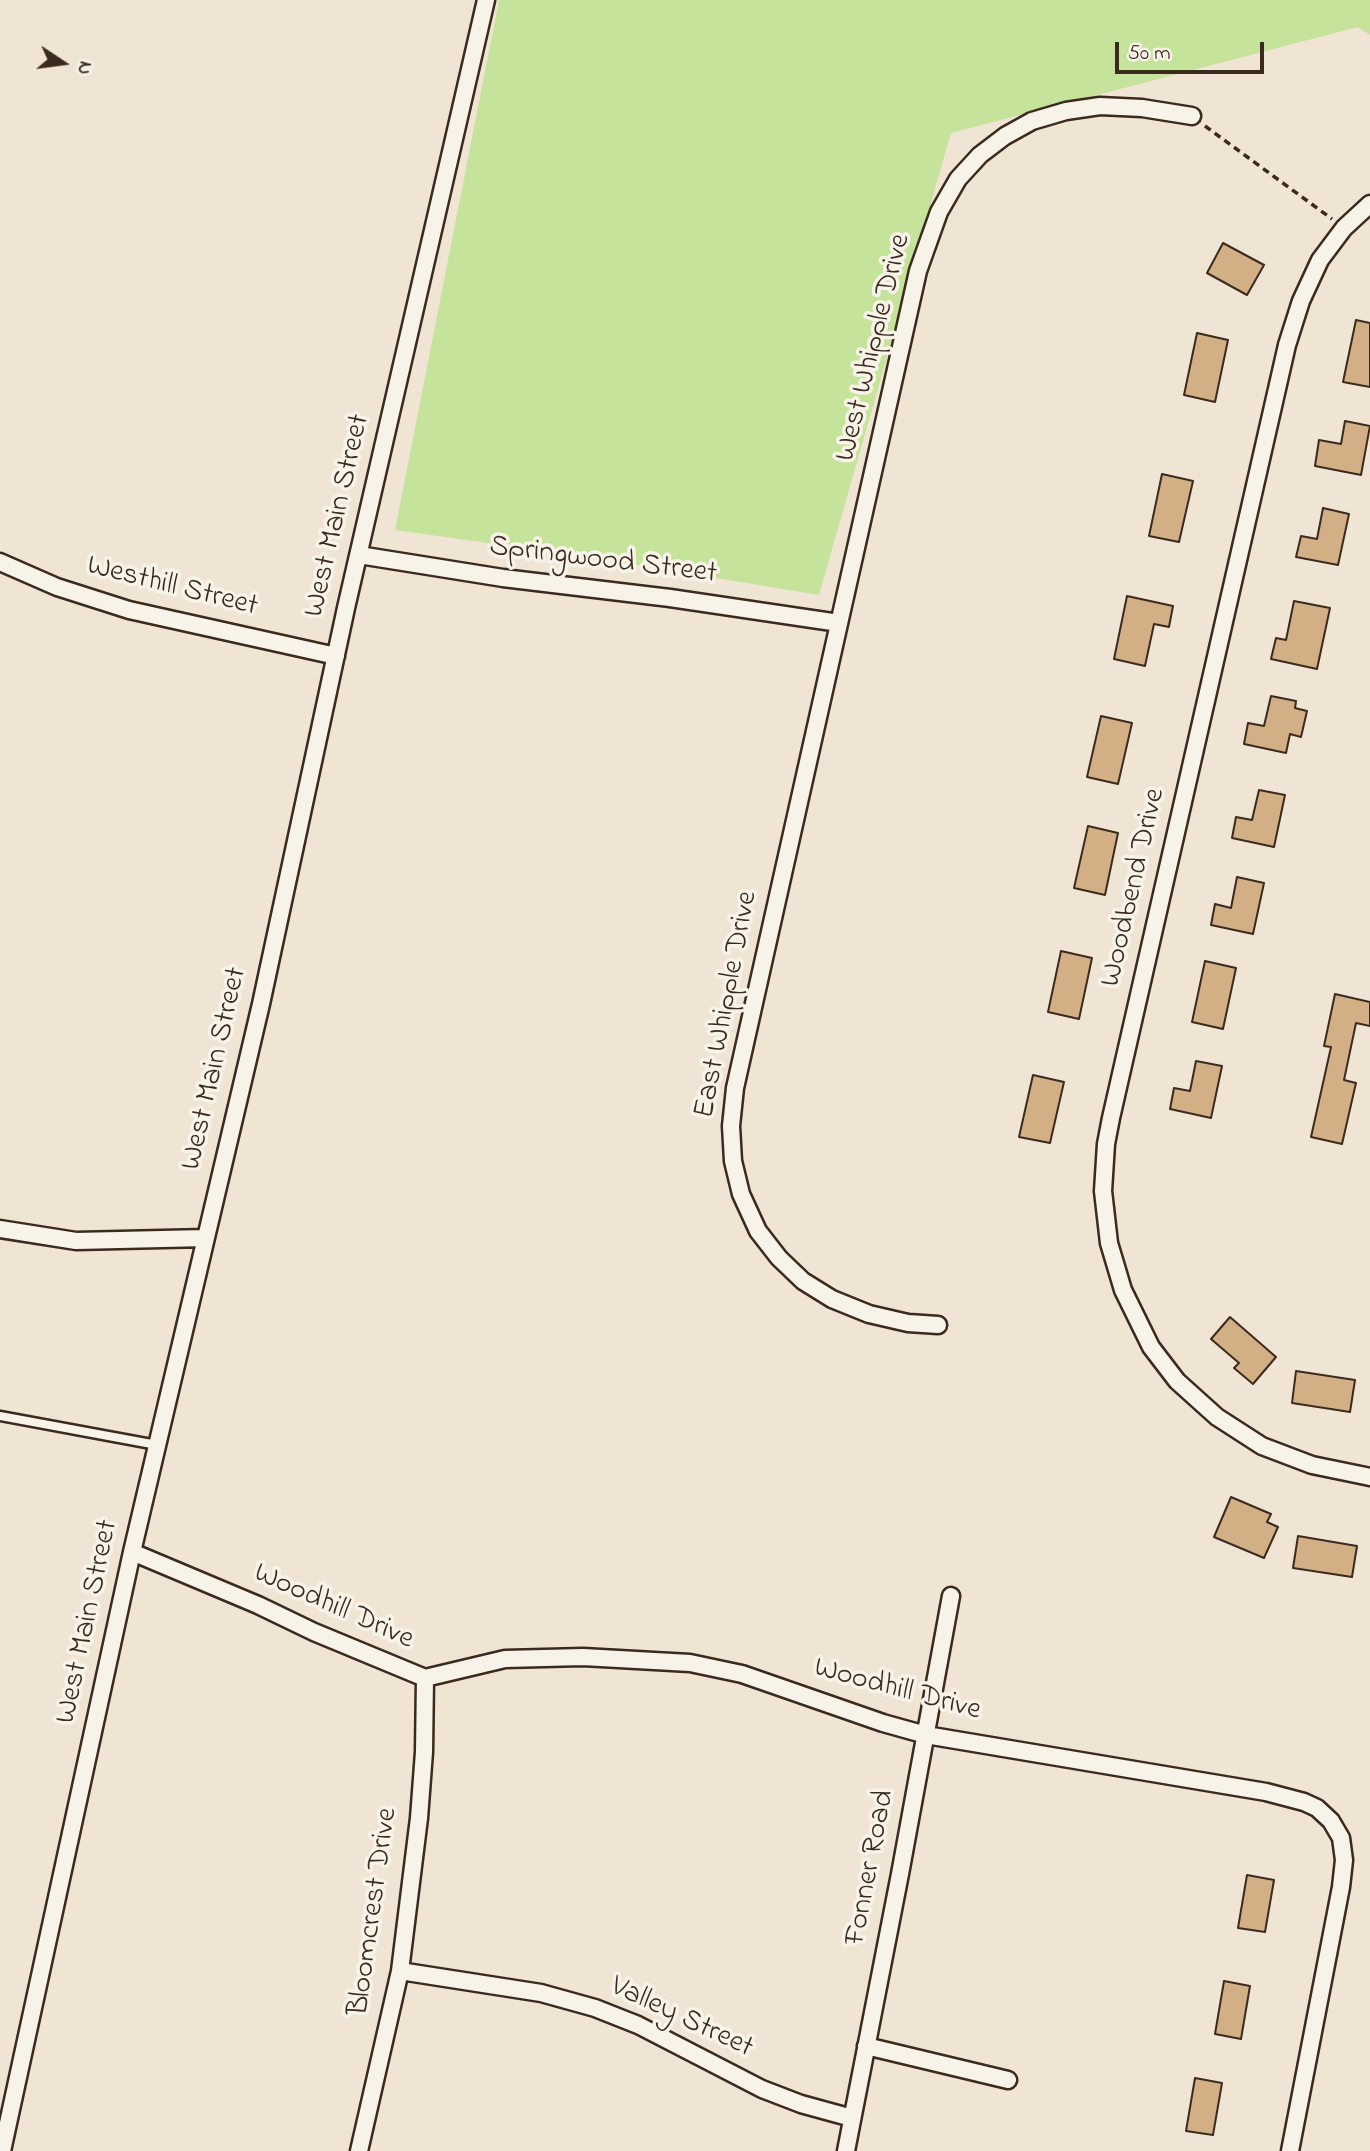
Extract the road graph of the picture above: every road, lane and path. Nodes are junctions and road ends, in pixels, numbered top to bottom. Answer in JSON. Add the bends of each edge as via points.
{"nodes":[{"id":1,"x":486,"y":0,"type":"edge"},
{"id":2,"x":1192,"y":116,"type":"joint"},
{"id":3,"x":1370,"y":204,"type":"edge"},
{"id":4,"x":1344,"y":228,"type":"junction"},
{"id":5,"x":359,"y":555,"type":"junction"},
{"id":6,"x":0,"y":562,"type":"edge"},
{"id":7,"x":839,"y":623,"type":"junction"},
{"id":8,"x":336,"y":656,"type":"junction"},
{"id":9,"x":0,"y":1229,"type":"edge"},
{"id":10,"x":206,"y":1238,"type":"junction"},
{"id":11,"x":938,"y":1325,"type":"dead end"},
{"id":12,"x":0,"y":1416,"type":"edge"},
{"id":13,"x":157,"y":1446,"type":"junction"},
{"id":14,"x":1370,"y":1477,"type":"edge"},
{"id":15,"x":132,"y":1552,"type":"junction"},
{"id":16,"x":951,"y":1596,"type":"dead end"},
{"id":17,"x":425,"y":1678,"type":"junction"},
{"id":18,"x":926,"y":1735,"type":"junction"},
{"id":19,"x":400,"y":1971,"type":"junction"},
{"id":20,"x":866,"y":2046,"type":"junction"},
{"id":21,"x":1007,"y":2080,"type":"dead end"},
{"id":22,"x":852,"y":2118,"type":"junction"},
{"id":23,"x":2,"y":2151,"type":"edge"},
{"id":24,"x":359,"y":2151,"type":"edge"},
{"id":25,"x":846,"y":2151,"type":"edge"},
{"id":26,"x":1290,"y":2151,"type":"edge"}],
"edges":[{"from":1,"to":5,"type":"street","name":"West Main Street"},
{"from":2,"to":4,"type":"path"},
{"from":2,"to":7,"type":"street","name":"West Whipple Drive","via":[[1142,108],[1066,111],[1032,121],[1005,136],[979,155],[958,179],[939,212],[918,271]]},
{"from":3,"to":4,"type":"street","name":"Woodbend Drive"},
{"from":4,"to":14,"type":"street","name":"Woodbend Drive","via":[[1310,278],[1287,345],[1111,1118],[1103,1191],[1108,1243],[1123,1290],[1151,1346],[1177,1381],[1217,1417],[1262,1446],[1312,1465]]},
{"from":5,"to":7,"type":"street","name":"Springwood Street"},
{"from":5,"to":8,"type":"street","name":"West Main Street"},
{"from":6,"to":8,"type":"street","name":"Westhill Street","via":[[93,600]]},
{"from":7,"to":11,"type":"street","name":"East Whipple Drive","via":[[735,1088],[733,1161],[741,1194],[758,1231],[803,1281],[869,1314]]},
{"from":8,"to":10,"type":"street","name":"West Main Street"},
{"from":9,"to":10,"type":"street","via":[[76,1241]]},
{"from":10,"to":13,"type":"street","name":"West Main Street"},
{"from":12,"to":13,"type":"lane"},
{"from":13,"to":15,"type":"street","name":"West Main Street"},
{"from":15,"to":17,"type":"street","name":"Woodhill Drive"},
{"from":15,"to":23,"type":"street","name":"West Main Street"},
{"from":16,"to":18,"type":"street","name":"Fonner Road"},
{"from":17,"to":18,"type":"street","name":"Woodhill Drive","via":[[505,1659],[690,1662],[742,1674]]},
{"from":17,"to":19,"type":"street","name":"Bloomcrest Drive","via":[[420,1805]]},
{"from":18,"to":20,"type":"street","name":"Fonner Road"},
{"from":18,"to":26,"type":"street","name":"Woodhill Drive","via":[[1266,1792],[1304,1802],[1331,1821],[1343,1849],[1341,1887]]},
{"from":19,"to":22,"type":"street","name":"Valley Street","via":[[541,1993],[595,2008],[762,2089]]},
{"from":19,"to":24,"type":"street","name":"Bloomcrest Drive"},
{"from":20,"to":21,"type":"street"},
{"from":20,"to":22,"type":"street","name":"Fonner Road"},
{"from":22,"to":25,"type":"street","name":"Fonner Road"}]}
